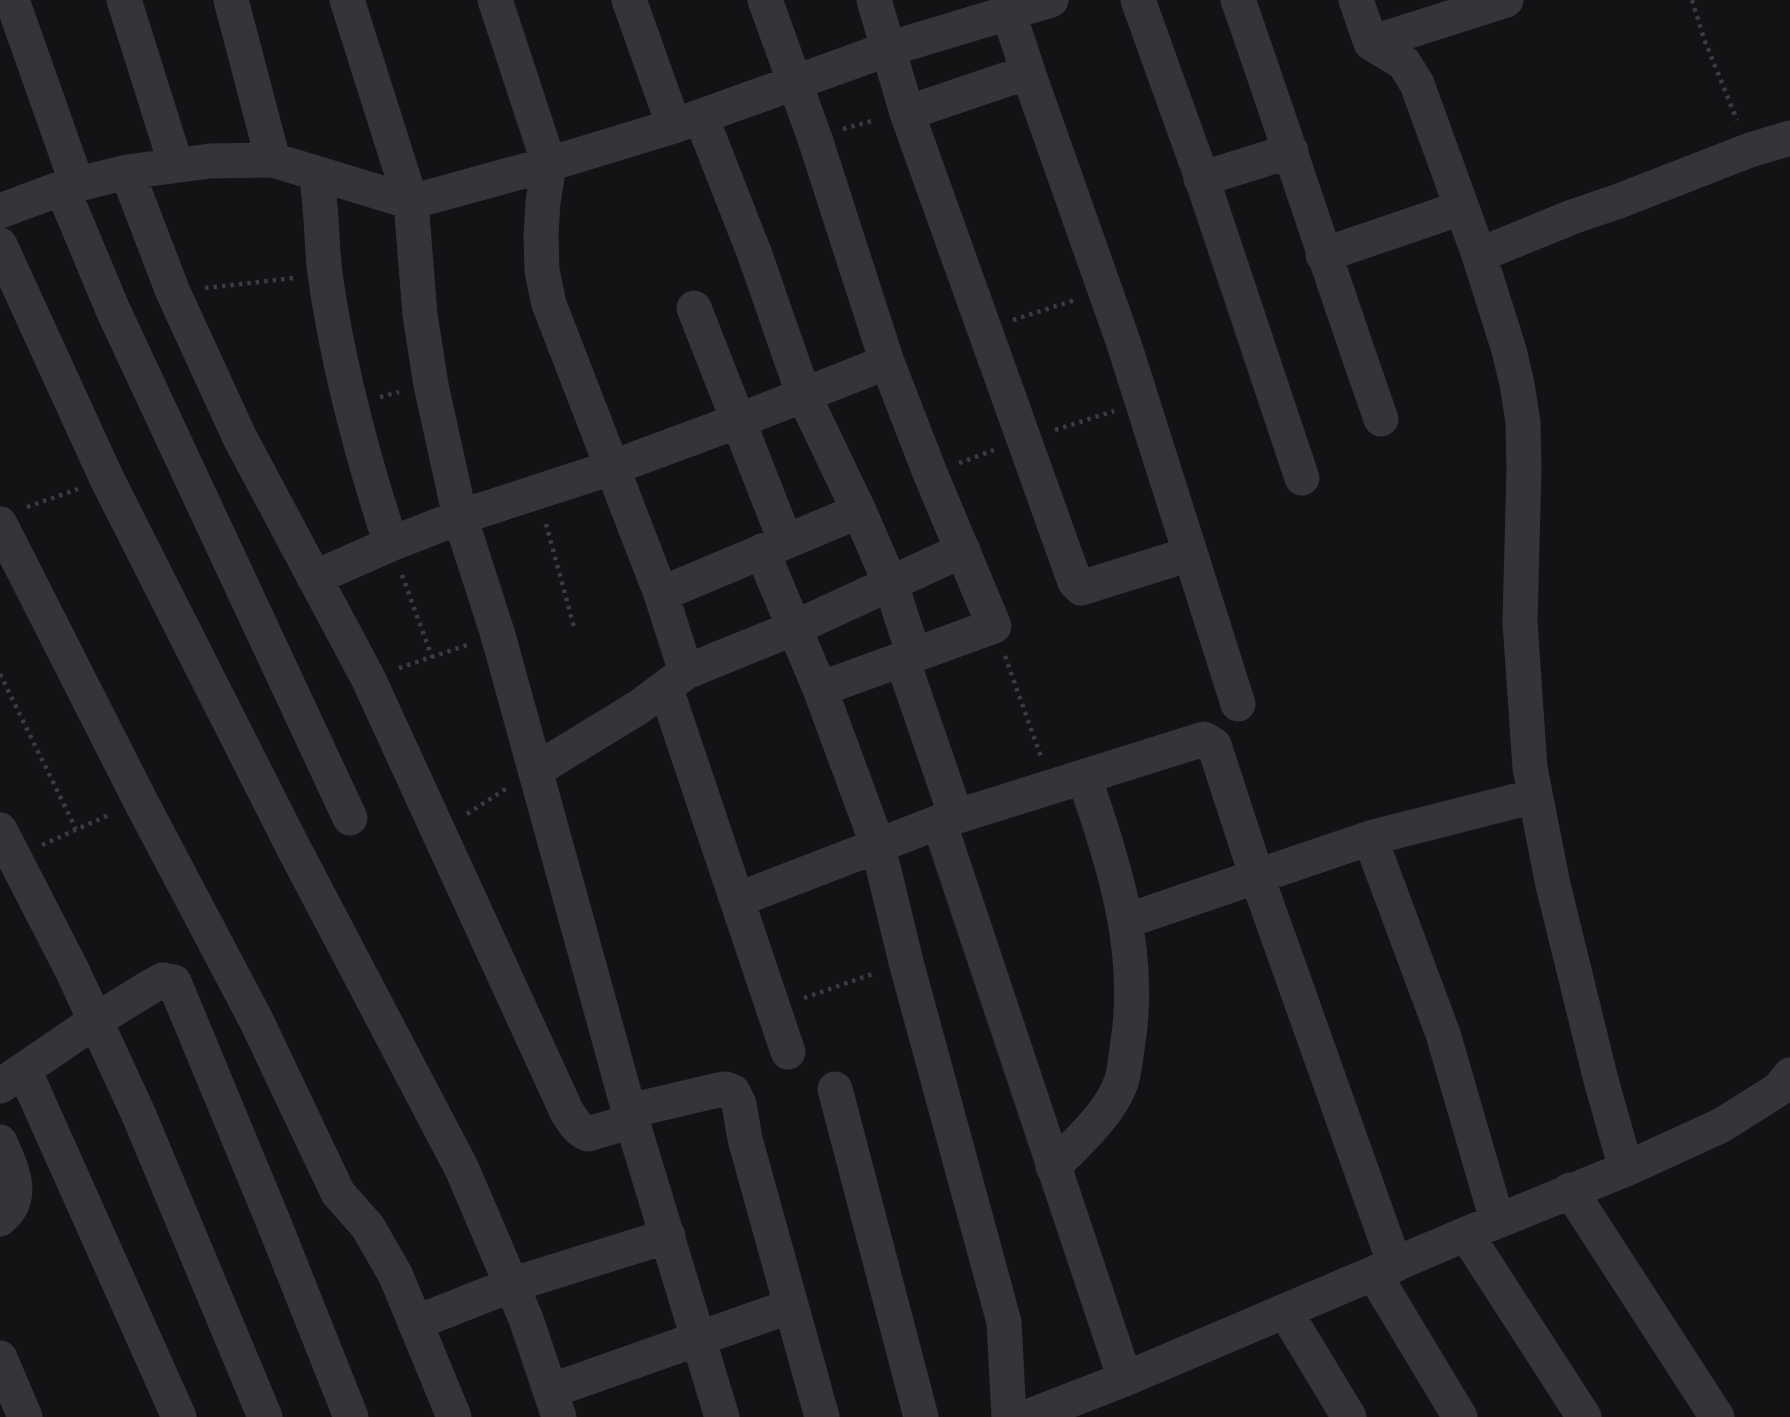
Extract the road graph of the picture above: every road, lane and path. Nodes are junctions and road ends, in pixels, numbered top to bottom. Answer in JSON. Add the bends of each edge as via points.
{"nodes":[{"id":1,"x":12,"y":0,"type":"edge"},
{"id":2,"x":124,"y":0,"type":"edge"},
{"id":3,"x":231,"y":0,"type":"edge"},
{"id":4,"x":347,"y":0,"type":"edge"},
{"id":5,"x":495,"y":0,"type":"edge"},
{"id":6,"x":629,"y":0,"type":"edge"},
{"id":7,"x":765,"y":0,"type":"edge"},
{"id":8,"x":874,"y":0,"type":"edge"},
{"id":9,"x":1051,"y":0,"type":"edge"},
{"id":10,"x":1138,"y":0,"type":"edge"},
{"id":11,"x":1238,"y":0,"type":"edge"},
{"id":12,"x":1356,"y":0,"type":"edge"},
{"id":13,"x":1506,"y":0,"type":"edge"},
{"id":14,"x":1692,"y":0,"type":"edge"},
{"id":15,"x":968,"y":12,"type":"edge"},
{"id":16,"x":1009,"y":14,"type":"junction"},
{"id":17,"x":1371,"y":43,"type":"junction"},
{"id":18,"x":888,"y":49,"type":"junction"},
{"id":19,"x":1028,"y":72,"type":"junction"},
{"id":20,"x":793,"y":83,"type":"junction"},
{"id":21,"x":907,"y":113,"type":"junction"},
{"id":22,"x":687,"y":122,"type":"junction"},
{"id":23,"x":1790,"y":138,"type":"edge"},
{"id":24,"x":815,"y":139,"type":"junction"},
{"id":25,"x":1750,"y":150,"type":"junction"},
{"id":26,"x":1291,"y":151,"type":"junction"},
{"id":27,"x":273,"y":160,"type":"junction"},
{"id":28,"x":549,"y":164,"type":"junction"},
{"id":29,"x":176,"y":166,"type":"junction"},
{"id":30,"x":127,"y":172,"type":"junction"},
{"id":31,"x":316,"y":173,"type":"junction"},
{"id":32,"x":1201,"y":179,"type":"junction"},
{"id":33,"x":69,"y":186,"type":"junction"},
{"id":34,"x":411,"y":202,"type":"junction"},
{"id":35,"x":1461,"y":208,"type":"junction"},
{"id":36,"x":0,"y":211,"type":"edge"},
{"id":37,"x":0,"y":246,"type":"edge"},
{"id":38,"x":1323,"y":255,"type":"junction"},
{"id":39,"x":1479,"y":256,"type":"junction"},
{"id":40,"x":325,"y":274,"type":"junction"},
{"id":41,"x":1106,"y":289,"type":"junction"},
{"id":42,"x":173,"y":292,"type":"junction"},
{"id":43,"x":694,"y":308,"type":"dead end"},
{"id":44,"x":984,"y":329,"type":"junction"},
{"id":45,"x":887,"y":362,"type":"junction"},
{"id":46,"x":431,"y":385,"type":"junction"},
{"id":47,"x":804,"y":396,"type":"junction"},
{"id":48,"x":350,"y":405,"type":"junction"},
{"id":49,"x":1381,"y":419,"type":"dead end"},
{"id":50,"x":738,"y":421,"type":"junction"},
{"id":51,"x":611,"y":468,"type":"junction"},
{"id":52,"x":1303,"y":478,"type":"dead end"},
{"id":53,"x":107,"y":479,"type":"junction"},
{"id":54,"x":538,"y":493,"type":"junction"},
{"id":55,"x":859,"y":511,"type":"junction"},
{"id":56,"x":12,"y":516,"type":"edge"},
{"id":57,"x":460,"y":517,"type":"junction"},
{"id":58,"x":391,"y":544,"type":"junction"},
{"id":59,"x":774,"y":545,"type":"junction"},
{"id":60,"x":963,"y":550,"type":"junction"},
{"id":61,"x":1190,"y":554,"type":"junction"},
{"id":62,"x":314,"y":578,"type":"junction"},
{"id":63,"x":891,"y":585,"type":"junction"},
{"id":64,"x":660,"y":594,"type":"junction"},
{"id":65,"x":994,"y":626,"type":"junction"},
{"id":66,"x":573,"y":627,"type":"dead end"},
{"id":67,"x":794,"y":628,"type":"junction"},
{"id":68,"x":432,"y":657,"type":"dead end"},
{"id":69,"x":908,"y":657,"type":"junction"},
{"id":70,"x":0,"y":674,"type":"edge"},
{"id":71,"x":676,"y":681,"type":"junction"},
{"id":72,"x":820,"y":689,"type":"junction"},
{"id":73,"x":1238,"y":704,"type":"dead end"},
{"id":74,"x":536,"y":770,"type":"junction"},
{"id":75,"x":1068,"y":782,"type":"junction"},
{"id":76,"x":1535,"y":796,"type":"junction"},
{"id":77,"x":349,"y":818,"type":"dead end"},
{"id":78,"x":948,"y":819,"type":"junction"},
{"id":79,"x":76,"y":829,"type":"dead end"},
{"id":80,"x":440,"y":831,"type":"junction"},
{"id":81,"x":1370,"y":838,"type":"junction"},
{"id":82,"x":878,"y":846,"type":"junction"},
{"id":83,"x":5,"y":851,"type":"edge"},
{"id":84,"x":1257,"y":877,"type":"junction"},
{"id":85,"x":737,"y":900,"type":"junction"},
{"id":86,"x":1126,"y":920,"type":"junction"},
{"id":87,"x":906,"y":962,"type":"junction"},
{"id":88,"x":774,"y":1009,"type":"junction"},
{"id":89,"x":95,"y":1021,"type":"junction"},
{"id":90,"x":788,"y":1052,"type":"dead end"},
{"id":91,"x":1790,"y":1075,"type":"edge"},
{"id":92,"x":12,"y":1078,"type":"edge"},
{"id":93,"x":835,"y":1088,"type":"dead end"},
{"id":94,"x":630,"y":1116,"type":"junction"},
{"id":95,"x":0,"y":1142,"type":"edge"},
{"id":96,"x":1053,"y":1167,"type":"junction"},
{"id":97,"x":1626,"y":1169,"type":"junction"},
{"id":98,"x":1570,"y":1190,"type":"junction"},
{"id":99,"x":0,"y":1219,"type":"edge"},
{"id":100,"x":1497,"y":1220,"type":"junction"},
{"id":101,"x":1466,"y":1234,"type":"junction"},
{"id":102,"x":668,"y":1236,"type":"junction"},
{"id":103,"x":1385,"y":1269,"type":"junction"},
{"id":104,"x":511,"y":1285,"type":"junction"},
{"id":105,"x":791,"y":1306,"type":"junction"},
{"id":106,"x":1286,"y":1311,"type":"junction"},
{"id":107,"x":415,"y":1322,"type":"junction"},
{"id":108,"x":699,"y":1340,"type":"junction"},
{"id":109,"x":0,"y":1358,"type":"edge"},
{"id":110,"x":1125,"y":1379,"type":"junction"},
{"id":111,"x":554,"y":1404,"type":"edge"},
{"id":112,"x":25,"y":1417,"type":"edge"},
{"id":113,"x":179,"y":1417,"type":"edge"},
{"id":114,"x":265,"y":1417,"type":"edge"},
{"id":115,"x":351,"y":1417,"type":"edge"},
{"id":116,"x":453,"y":1417,"type":"edge"},
{"id":117,"x":722,"y":1417,"type":"edge"},
{"id":118,"x":822,"y":1417,"type":"edge"},
{"id":119,"x":922,"y":1417,"type":"edge"},
{"id":120,"x":1009,"y":1417,"type":"edge"},
{"id":121,"x":1027,"y":1417,"type":"edge"},
{"id":122,"x":1349,"y":1417,"type":"edge"},
{"id":123,"x":1460,"y":1417,"type":"edge"},
{"id":124,"x":1584,"y":1417,"type":"edge"},
{"id":125,"x":1717,"y":1417,"type":"edge"}],
"edges":[{"from":1,"to":33,"type":"street"},
{"from":2,"to":29,"type":"street"},
{"from":3,"to":27,"type":"street"},
{"from":4,"to":34,"type":"street"},
{"from":5,"to":28,"type":"street"},
{"from":6,"to":22,"type":"street"},
{"from":7,"to":20,"type":"street"},
{"from":8,"to":18,"type":"street"},
{"from":9,"to":16,"type":"street"},
{"from":10,"to":32,"type":"street"},
{"from":11,"to":26,"type":"street"},
{"from":12,"to":17,"type":"street"},
{"from":13,"to":17,"type":"street"},
{"from":14,"to":25,"type":"path"},
{"from":15,"to":16,"type":"street"},
{"from":15,"to":18,"type":"street"},
{"from":16,"to":19,"type":"street"},
{"from":17,"to":35,"type":"street","via":[[1411,72]]},
{"from":18,"to":20,"type":"street"},
{"from":18,"to":21,"type":"street"},
{"from":19,"to":21,"type":"street"},
{"from":19,"to":41,"type":"street"},
{"from":20,"to":22,"type":"street"},
{"from":20,"to":24,"type":"street"},
{"from":21,"to":24,"type":"path"},
{"from":21,"to":44,"type":"street"},
{"from":22,"to":28,"type":"street"},
{"from":22,"to":47,"type":"street","via":[[755,256]]},
{"from":23,"to":25,"type":"street"},
{"from":24,"to":45,"type":"street"},
{"from":25,"to":39,"type":"street"},
{"from":26,"to":32,"type":"street"},
{"from":26,"to":38,"type":"street"},
{"from":27,"to":29,"type":"street"},
{"from":27,"to":31,"type":"street"},
{"from":28,"to":34,"type":"street"},
{"from":28,"to":51,"type":"street","via":[[542,213],[542,271]]},
{"from":29,"to":30,"type":"street"},
{"from":30,"to":33,"type":"street"},
{"from":30,"to":42,"type":"street"},
{"from":31,"to":34,"type":"street"},
{"from":31,"to":40,"type":"street"},
{"from":32,"to":52,"type":"street"},
{"from":33,"to":36,"type":"street"},
{"from":33,"to":77,"type":"street","via":[[113,310]]},
{"from":34,"to":46,"type":"street"},
{"from":35,"to":38,"type":"street"},
{"from":35,"to":39,"type":"street"},
{"from":37,"to":53,"type":"street"},
{"from":38,"to":49,"type":"street"},
{"from":39,"to":76,"type":"street","via":[[1509,350],[1523,422],[1520,622]]},
{"from":40,"to":42,"type":"path"},
{"from":40,"to":48,"type":"street"},
{"from":41,"to":44,"type":"path"},
{"from":41,"to":61,"type":"street"},
{"from":42,"to":62,"type":"street","via":[[240,438]]},
{"from":43,"to":50,"type":"street"},
{"from":44,"to":61,"type":"street","via":[[1075,582],[1081,588]]},
{"from":45,"to":47,"type":"street"},
{"from":45,"to":60,"type":"street"},
{"from":46,"to":48,"type":"path"},
{"from":46,"to":57,"type":"street"},
{"from":47,"to":50,"type":"street"},
{"from":47,"to":55,"type":"street"},
{"from":48,"to":58,"type":"street"},
{"from":50,"to":51,"type":"street"},
{"from":50,"to":59,"type":"street"},
{"from":51,"to":54,"type":"street"},
{"from":51,"to":64,"type":"street"},
{"from":53,"to":56,"type":"path"},
{"from":53,"to":104,"type":"street","via":[[462,1169]]},
{"from":54,"to":57,"type":"street"},
{"from":54,"to":66,"type":"path"},
{"from":55,"to":59,"type":"street"},
{"from":55,"to":63,"type":"street"},
{"from":56,"to":107,"type":"street","via":[[141,802],[250,1009],[338,1193],[368,1227]]},
{"from":57,"to":58,"type":"street"},
{"from":57,"to":74,"type":"street"},
{"from":58,"to":62,"type":"street"},
{"from":58,"to":68,"type":"path"},
{"from":59,"to":64,"type":"street"},
{"from":59,"to":67,"type":"street"},
{"from":60,"to":63,"type":"street"},
{"from":60,"to":65,"type":"street"},
{"from":61,"to":73,"type":"street"},
{"from":62,"to":80,"type":"street","via":[[368,678]]},
{"from":63,"to":67,"type":"street"},
{"from":63,"to":69,"type":"street"},
{"from":64,"to":71,"type":"street"},
{"from":65,"to":69,"type":"street"},
{"from":65,"to":75,"type":"path"},
{"from":67,"to":71,"type":"street"},
{"from":67,"to":72,"type":"street"},
{"from":69,"to":72,"type":"street"},
{"from":69,"to":78,"type":"street"},
{"from":70,"to":79,"type":"path"},
{"from":71,"to":74,"type":"street"},
{"from":71,"to":85,"type":"street"},
{"from":72,"to":82,"type":"street"},
{"from":74,"to":80,"type":"path"},
{"from":74,"to":94,"type":"street"},
{"from":75,"to":78,"type":"street"},
{"from":75,"to":84,"type":"street","via":[[1204,739],[1214,745]]},
{"from":75,"to":86,"type":"street","via":[[1109,851]]},
{"from":76,"to":81,"type":"street"},
{"from":76,"to":97,"type":"street","via":[[1553,885]]},
{"from":78,"to":82,"type":"street"},
{"from":78,"to":96,"type":"street"},
{"from":80,"to":94,"type":"street","via":[[575,1125],[587,1134]]},
{"from":81,"to":84,"type":"street"},
{"from":81,"to":100,"type":"street","via":[[1443,1034]]},
{"from":82,"to":85,"type":"street"},
{"from":82,"to":87,"type":"street"},
{"from":83,"to":89,"type":"street"},
{"from":84,"to":86,"type":"street"},
{"from":84,"to":103,"type":"street"},
{"from":85,"to":88,"type":"street"},
{"from":86,"to":96,"type":"street","via":[[1132,1014],[1122,1081],[1097,1123]]},
{"from":87,"to":88,"type":"path"},
{"from":87,"to":120,"type":"street","via":[[1004,1322]]},
{"from":88,"to":90,"type":"street"},
{"from":89,"to":92,"type":"street"},
{"from":89,"to":114,"type":"street"},
{"from":89,"to":115,"type":"street","via":[[163,980],[174,982]]},
{"from":91,"to":97,"type":"street","via":[[1779,1089],[1722,1125]]},
{"from":92,"to":113,"type":"street"},
{"from":93,"to":119,"type":"street"},
{"from":94,"to":102,"type":"street"},
{"from":94,"to":105,"type":"street","via":[[714,1091],[733,1092]]},
{"from":95,"to":99,"type":"street","via":[[16,1193]]},
{"from":96,"to":110,"type":"street"},
{"from":97,"to":98,"type":"street"},
{"from":98,"to":100,"type":"street"},
{"from":98,"to":125,"type":"street"},
{"from":100,"to":101,"type":"street"},
{"from":101,"to":103,"type":"street"},
{"from":101,"to":124,"type":"street"},
{"from":102,"to":104,"type":"street"},
{"from":102,"to":108,"type":"street"},
{"from":103,"to":106,"type":"street"},
{"from":103,"to":123,"type":"street"},
{"from":104,"to":107,"type":"street"},
{"from":104,"to":111,"type":"street"},
{"from":105,"to":108,"type":"street"},
{"from":105,"to":118,"type":"street"},
{"from":106,"to":110,"type":"street"},
{"from":106,"to":122,"type":"street"},
{"from":107,"to":116,"type":"street"},
{"from":108,"to":111,"type":"street"},
{"from":108,"to":117,"type":"street"},
{"from":109,"to":112,"type":"street"},
{"from":110,"to":121,"type":"street"}]}
